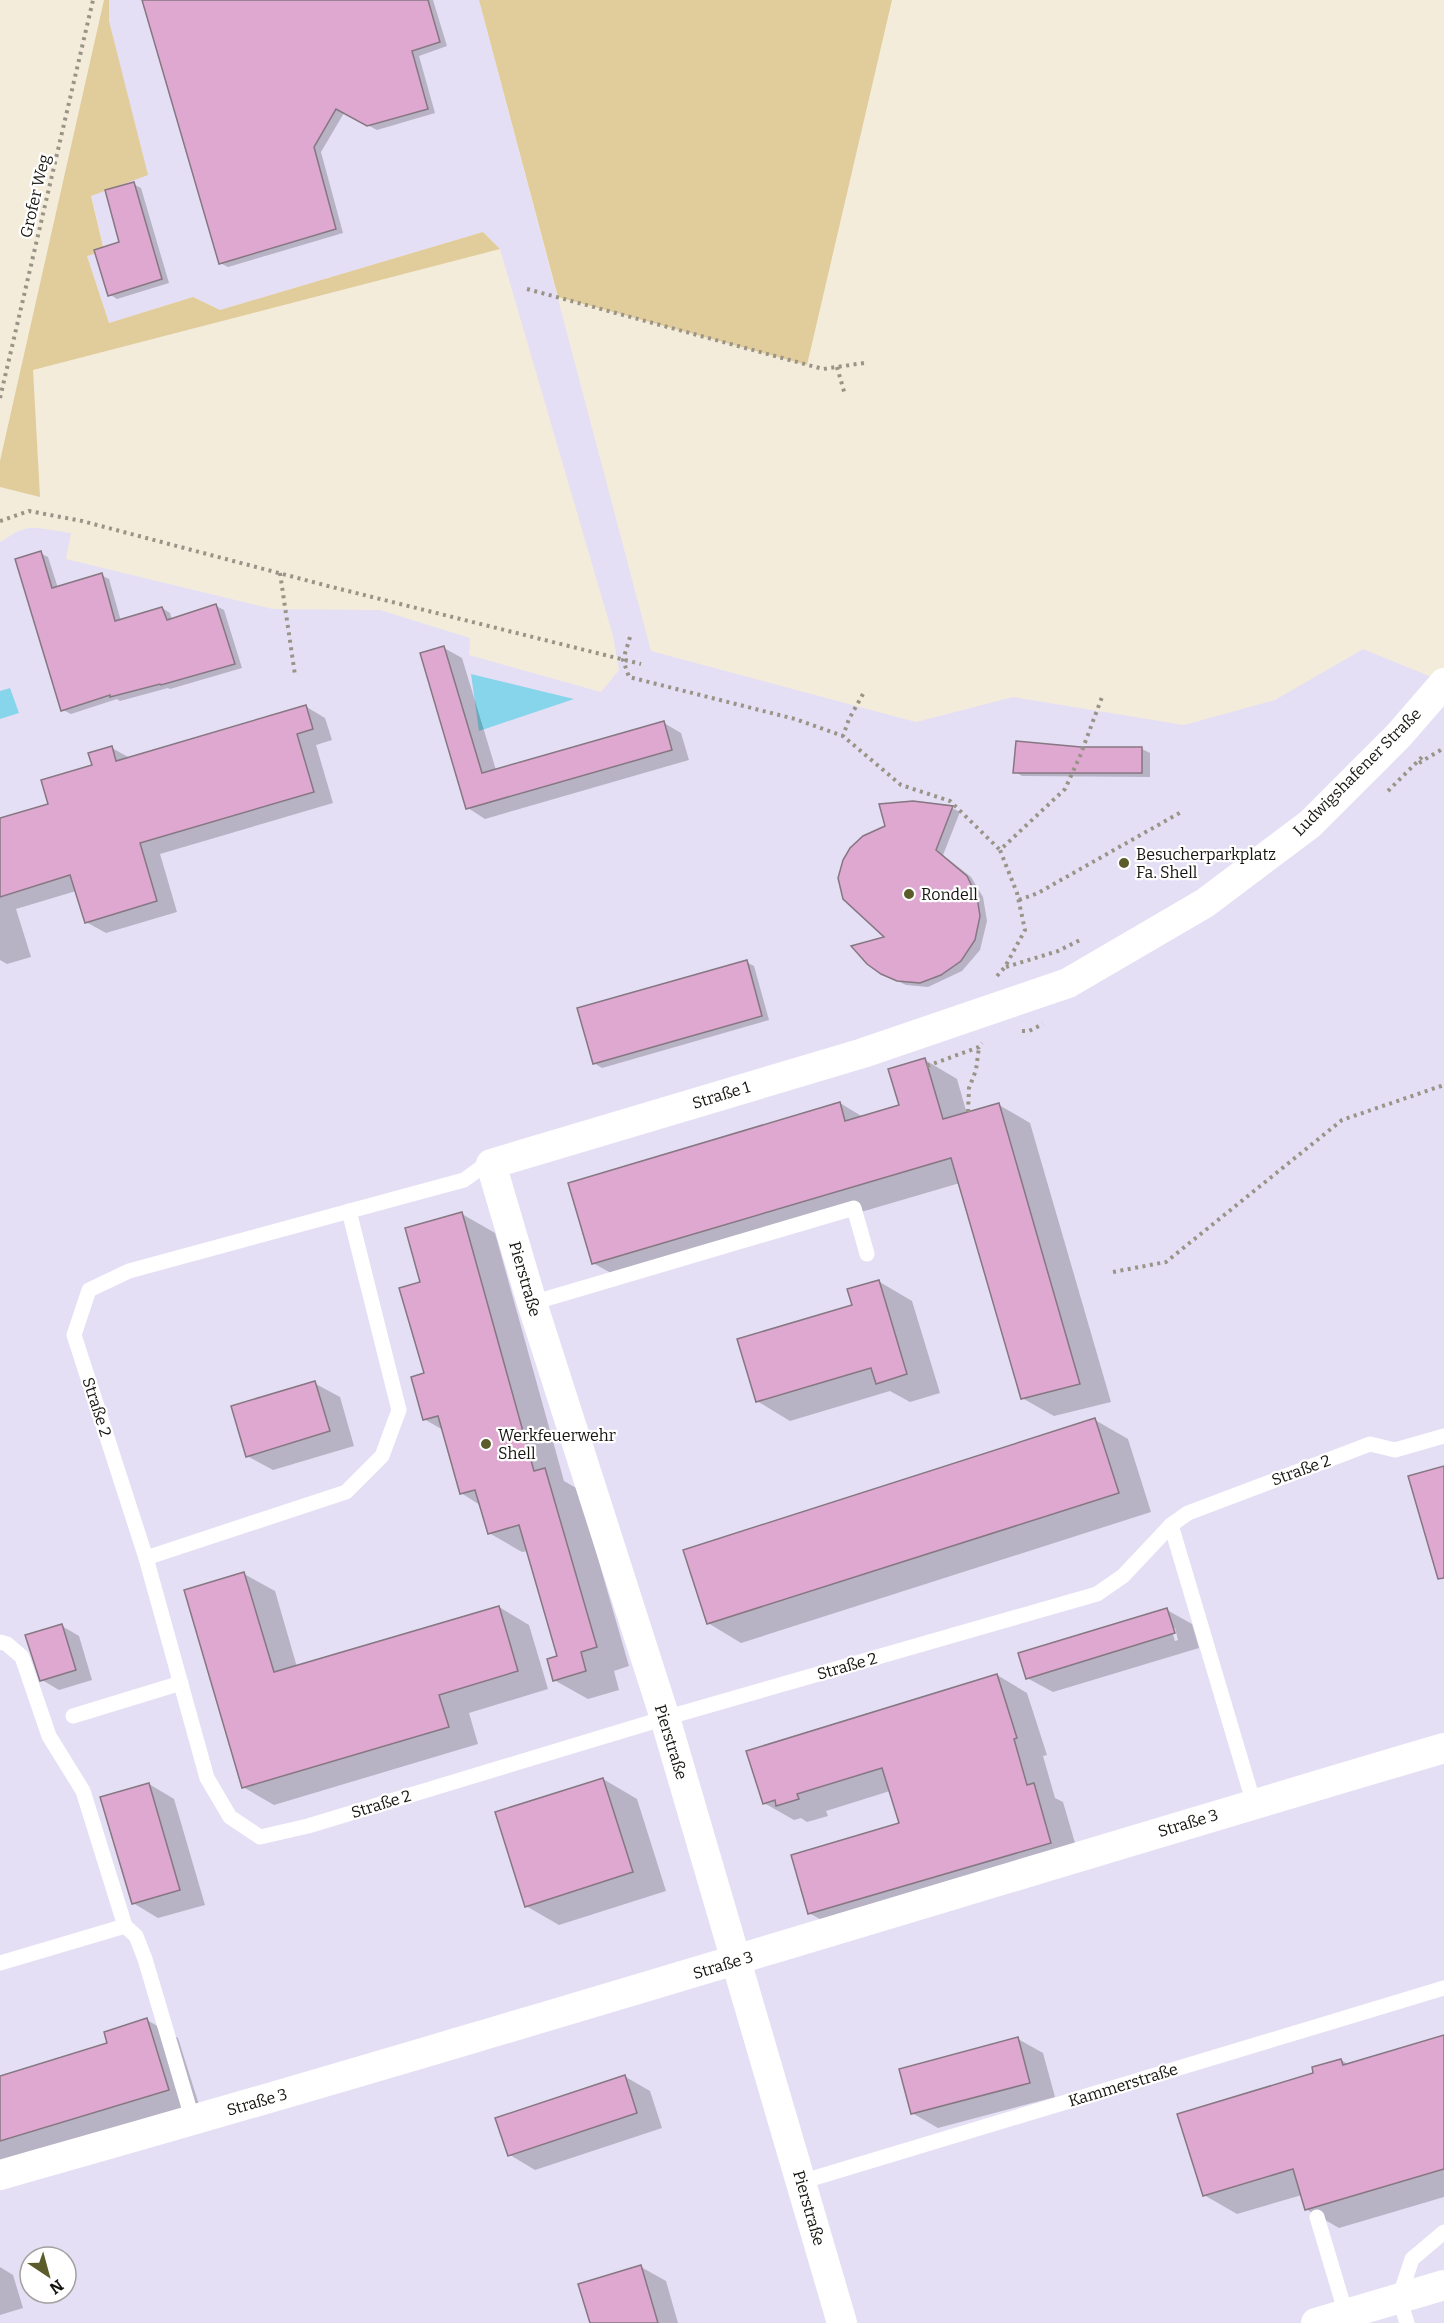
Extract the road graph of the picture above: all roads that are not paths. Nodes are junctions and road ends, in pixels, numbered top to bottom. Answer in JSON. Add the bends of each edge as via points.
{"nodes":[{"id":1,"x":1444,"y":683,"type":"edge"},
{"id":2,"x":951,"y":1024,"type":"joint"},
{"id":3,"x":491,"y":1164,"type":"junction"},
{"id":4,"x":348,"y":1211,"type":"junction"},
{"id":5,"x":867,"y":1254,"type":"dead end"},
{"id":6,"x":532,"y":1303,"type":"junction"},
{"id":7,"x":1444,"y":1436,"type":"edge"},
{"id":8,"x":1171,"y":1525,"type":"junction"},
{"id":9,"x":146,"y":1558,"type":"junction"},
{"id":10,"x":0,"y":1642,"type":"edge"},
{"id":11,"x":181,"y":1683,"type":"junction"},
{"id":12,"x":73,"y":1716,"type":"dead end"},
{"id":13,"x":665,"y":1718,"type":"junction"},
{"id":14,"x":1444,"y":1748,"type":"edge"},
{"id":15,"x":1254,"y":1804,"type":"junction"},
{"id":16,"x":126,"y":1926,"type":"junction"},
{"id":17,"x":736,"y":1961,"type":"junction"},
{"id":18,"x":0,"y":1964,"type":"edge"},
{"id":19,"x":1444,"y":1988,"type":"edge"},
{"id":20,"x":193,"y":2121,"type":"junction"},
{"id":21,"x":0,"y":2175,"type":"edge"},
{"id":22,"x":801,"y":2182,"type":"junction"},
{"id":23,"x":1317,"y":2217,"type":"dead end"},
{"id":24,"x":1444,"y":2232,"type":"edge"},
{"id":25,"x":1444,"y":2284,"type":"edge"},
{"id":26,"x":1403,"y":2311,"type":"edge"},
{"id":27,"x":1346,"y":2314,"type":"junction"},
{"id":28,"x":842,"y":2323,"type":"edge"},
{"id":29,"x":1316,"y":2323,"type":"edge"}],
"edges":[{"from":1,"to":2,"type":"street","name":"Ludwigshafener Straße","via":[[1399,735],[1310,824],[1205,903],[1068,983]]},
{"from":2,"to":3,"type":"street","name":"Straße 1"},
{"from":3,"to":4,"type":"lane","name":"Straße 2","via":[[464,1180]]},
{"from":3,"to":6,"type":"street","name":"Pierstraße"},
{"from":4,"to":9,"type":"lane","via":[[399,1410],[382,1456],[346,1492]]},
{"from":4,"to":9,"type":"lane","name":"Straße 2","via":[[129,1271],[89,1290],[74,1335]]},
{"from":5,"to":6,"type":"lane","via":[[854,1208]]},
{"from":6,"to":13,"type":"street","name":"Pierstraße"},
{"from":7,"to":8,"type":"lane","name":"Straße 2","via":[[1395,1450],[1370,1444],[1188,1513]]},
{"from":8,"to":13,"type":"lane","name":"Straße 2","via":[[1123,1576],[1097,1594]]},
{"from":8,"to":15,"type":"lane"},
{"from":9,"to":11,"type":"lane","name":"Straße 2"},
{"from":10,"to":16,"type":"lane","via":[[22,1657],[49,1736],[83,1791]]},
{"from":11,"to":12,"type":"lane"},
{"from":11,"to":13,"type":"lane","name":"Straße 2","via":[[207,1778],[230,1817],[260,1837]]},
{"from":13,"to":17,"type":"street","name":"Pierstraße"},
{"from":14,"to":15,"type":"street","name":"Straße 3"},
{"from":15,"to":17,"type":"street","name":"Straße 3"},
{"from":16,"to":18,"type":"lane"},
{"from":16,"to":20,"type":"lane","via":[[136,1936],[145,1959]]},
{"from":17,"to":20,"type":"street","name":"Straße 3"},
{"from":17,"to":22,"type":"street","name":"Pierstraße"},
{"from":19,"to":22,"type":"lane","name":"Kammerstraße"},
{"from":20,"to":21,"type":"street","name":"Straße 3"},
{"from":22,"to":28,"type":"street","name":"Pierstraße"},
{"from":23,"to":27,"type":"lane"},
{"from":24,"to":26,"type":"lane","via":[[1412,2259]]},
{"from":25,"to":26,"type":"street"},
{"from":26,"to":27,"type":"street"},
{"from":27,"to":29,"type":"street"}]}
